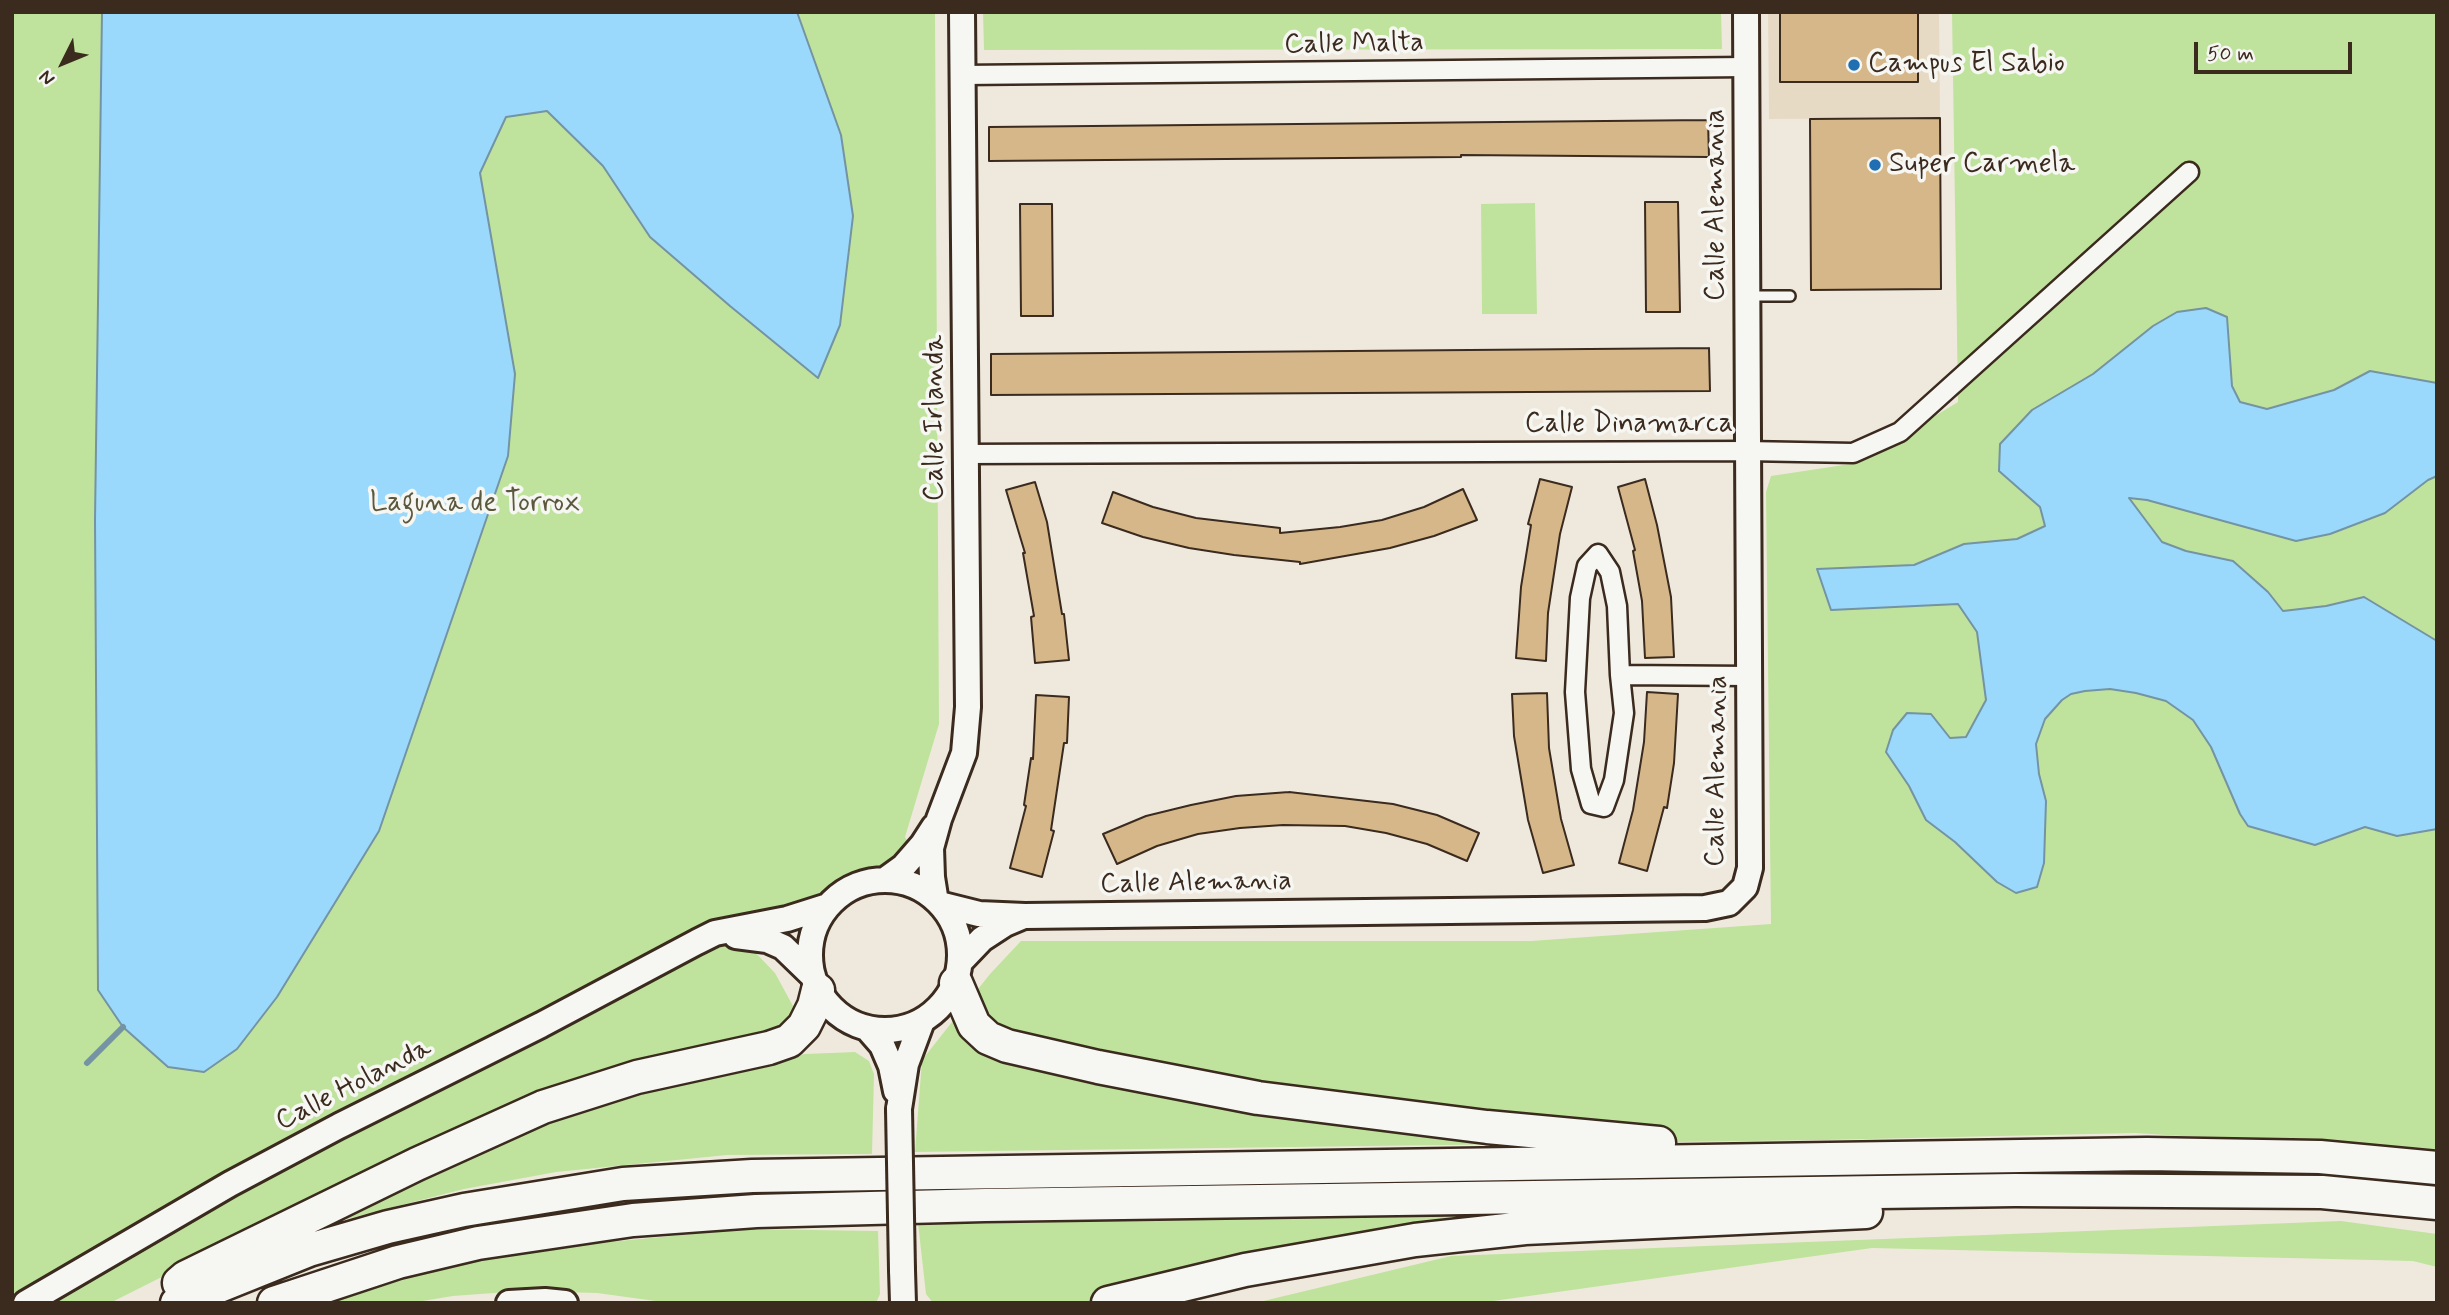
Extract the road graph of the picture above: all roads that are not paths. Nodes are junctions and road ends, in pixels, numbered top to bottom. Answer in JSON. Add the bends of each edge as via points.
{"nodes":[{"id":1,"x":962,"y":12,"type":"edge"},
{"id":2,"x":1746,"y":12,"type":"edge"},
{"id":3,"x":1746,"y":66,"type":"junction"},
{"id":4,"x":963,"y":75,"type":"junction"},
{"id":5,"x":2189,"y":172,"type":"dead end"},
{"id":6,"x":1746,"y":296,"type":"junction"},
{"id":7,"x":1790,"y":296,"type":"dead end"},
{"id":8,"x":1746,"y":451,"type":"junction"},
{"id":9,"x":965,"y":454,"type":"junction"},
{"id":10,"x":1620,"y":675,"type":"junction"},
{"id":11,"x":1749,"y":676,"type":"junction"},
{"id":12,"x":939,"y":819,"type":"junction"},
{"id":13,"x":885,"y":880,"type":"junction"},
{"id":14,"x":939,"y":901,"type":"junction"},
{"id":15,"x":828,"y":906,"type":"junction"},
{"id":16,"x":1025,"y":916,"type":"junction"},
{"id":17,"x":715,"y":933,"type":"junction"},
{"id":18,"x":958,"y":972,"type":"junction"},
{"id":19,"x":815,"y":983,"type":"junction"},
{"id":20,"x":922,"y":1021,"type":"junction"},
{"id":21,"x":867,"y":1029,"type":"junction"},
{"id":22,"x":900,"y":1108,"type":"junction"},
{"id":23,"x":1717,"y":1159,"type":"junction"},
{"id":24,"x":2437,"y":1168,"type":"edge"},
{"id":25,"x":2015,"y":1190,"type":"junction"},
{"id":26,"x":2437,"y":1203,"type":"edge"},
{"id":27,"x":26,"y":1303,"type":"edge"},
{"id":28,"x":155,"y":1303,"type":"edge"},
{"id":29,"x":177,"y":1303,"type":"edge"},
{"id":30,"x":274,"y":1303,"type":"edge"},
{"id":31,"x":509,"y":1303,"type":"edge"},
{"id":32,"x":565,"y":1303,"type":"edge"},
{"id":33,"x":903,"y":1303,"type":"edge"},
{"id":34,"x":1108,"y":1303,"type":"edge"}],
"edges":[{"from":1,"to":4,"type":"street","name":"Calle Irlanda"},
{"from":2,"to":3,"type":"street","name":"Calle Alemania"},
{"from":3,"to":4,"type":"street","name":"Calle Malta"},
{"from":3,"to":6,"type":"street","name":"Calle Alemania"},
{"from":4,"to":9,"type":"street","name":"Calle Irlanda"},
{"from":5,"to":8,"type":"street","name":"Calle Dinamarca","via":[[1900,432],[1853,453]]},
{"from":6,"to":7,"type":"lane"},
{"from":6,"to":8,"type":"street","name":"Calle Alemania"},
{"from":8,"to":9,"type":"street","name":"Calle Dinamarca"},
{"from":8,"to":11,"type":"street","name":"Calle Alemania"},
{"from":9,"to":12,"type":"street","name":"Calle Irlanda","via":[[968,707],[964,753]]},
{"from":10,"to":10,"type":"street","via":[[1624,713],[1615,780],[1604,807],[1591,804],[1581,769],[1575,692],[1580,598],[1587,566],[1598,554],[1610,572],[1617,606]]},
{"from":10,"to":11,"type":"street"},
{"from":11,"to":16,"type":"street","name":"Calle Alemania","via":[[1750,868],[1745,887],[1729,903],[1705,908]]},
{"from":12,"to":13,"type":"street","name":"Calle Irlanda","via":[[903,867]]},
{"from":12,"to":14,"type":"street","name":"Calle Irlanda","via":[[931,848]]},
{"from":13,"to":14,"type":"street","via":[[904,882]]},
{"from":13,"to":15,"type":"street","via":[[848,889]]},
{"from":14,"to":16,"type":"street","name":"Calle Alemania","via":[[978,914]]},
{"from":14,"to":18,"type":"street","via":[[959,939]]},
{"from":15,"to":17,"type":"street","name":"Calle Holanda"},
{"from":15,"to":19,"type":"street","via":[[812,935]]},
{"from":16,"to":18,"type":"street","name":"Calle Alemania","via":[[982,939]]},
{"from":17,"to":19,"type":"street","via":[[767,940],[783,947]]},
{"from":17,"to":27,"type":"street","name":"Calle Holanda","via":[[230,1184]]},
{"from":18,"to":20,"type":"street","via":[[942,1005]]},
{"from":18,"to":23,"type":"highway","via":[[974,1025],[1007,1046],[1258,1098],[1665,1143]]},
{"from":19,"to":21,"type":"street","via":[[831,1007]]},
{"from":19,"to":28,"type":"highway","via":[[814,1006],[789,1041],[637,1077],[543,1107],[186,1277]]},
{"from":20,"to":21,"type":"street","via":[[895,1030]]},
{"from":20,"to":22,"type":"street","via":[[906,1063]]},
{"from":21,"to":22,"type":"street","via":[[882,1045],[891,1066]]},
{"from":22,"to":33,"type":"street","bridge":true},
{"from":23,"to":24,"type":"highway","via":[[2147,1154],[2320,1157]]},
{"from":23,"to":29,"type":"highway","via":[[752,1175],[623,1184],[388,1227],[309,1250]]},
{"from":25,"to":26,"type":"highway","via":[[2322,1192]]},
{"from":25,"to":30,"type":"highway","via":[[756,1211],[633,1220],[478,1243],[398,1262]]},
{"from":25,"to":34,"type":"highway","via":[[1968,1208],[1525,1228],[1415,1241],[1245,1270]]},
{"from":31,"to":32,"type":"street"}]}
